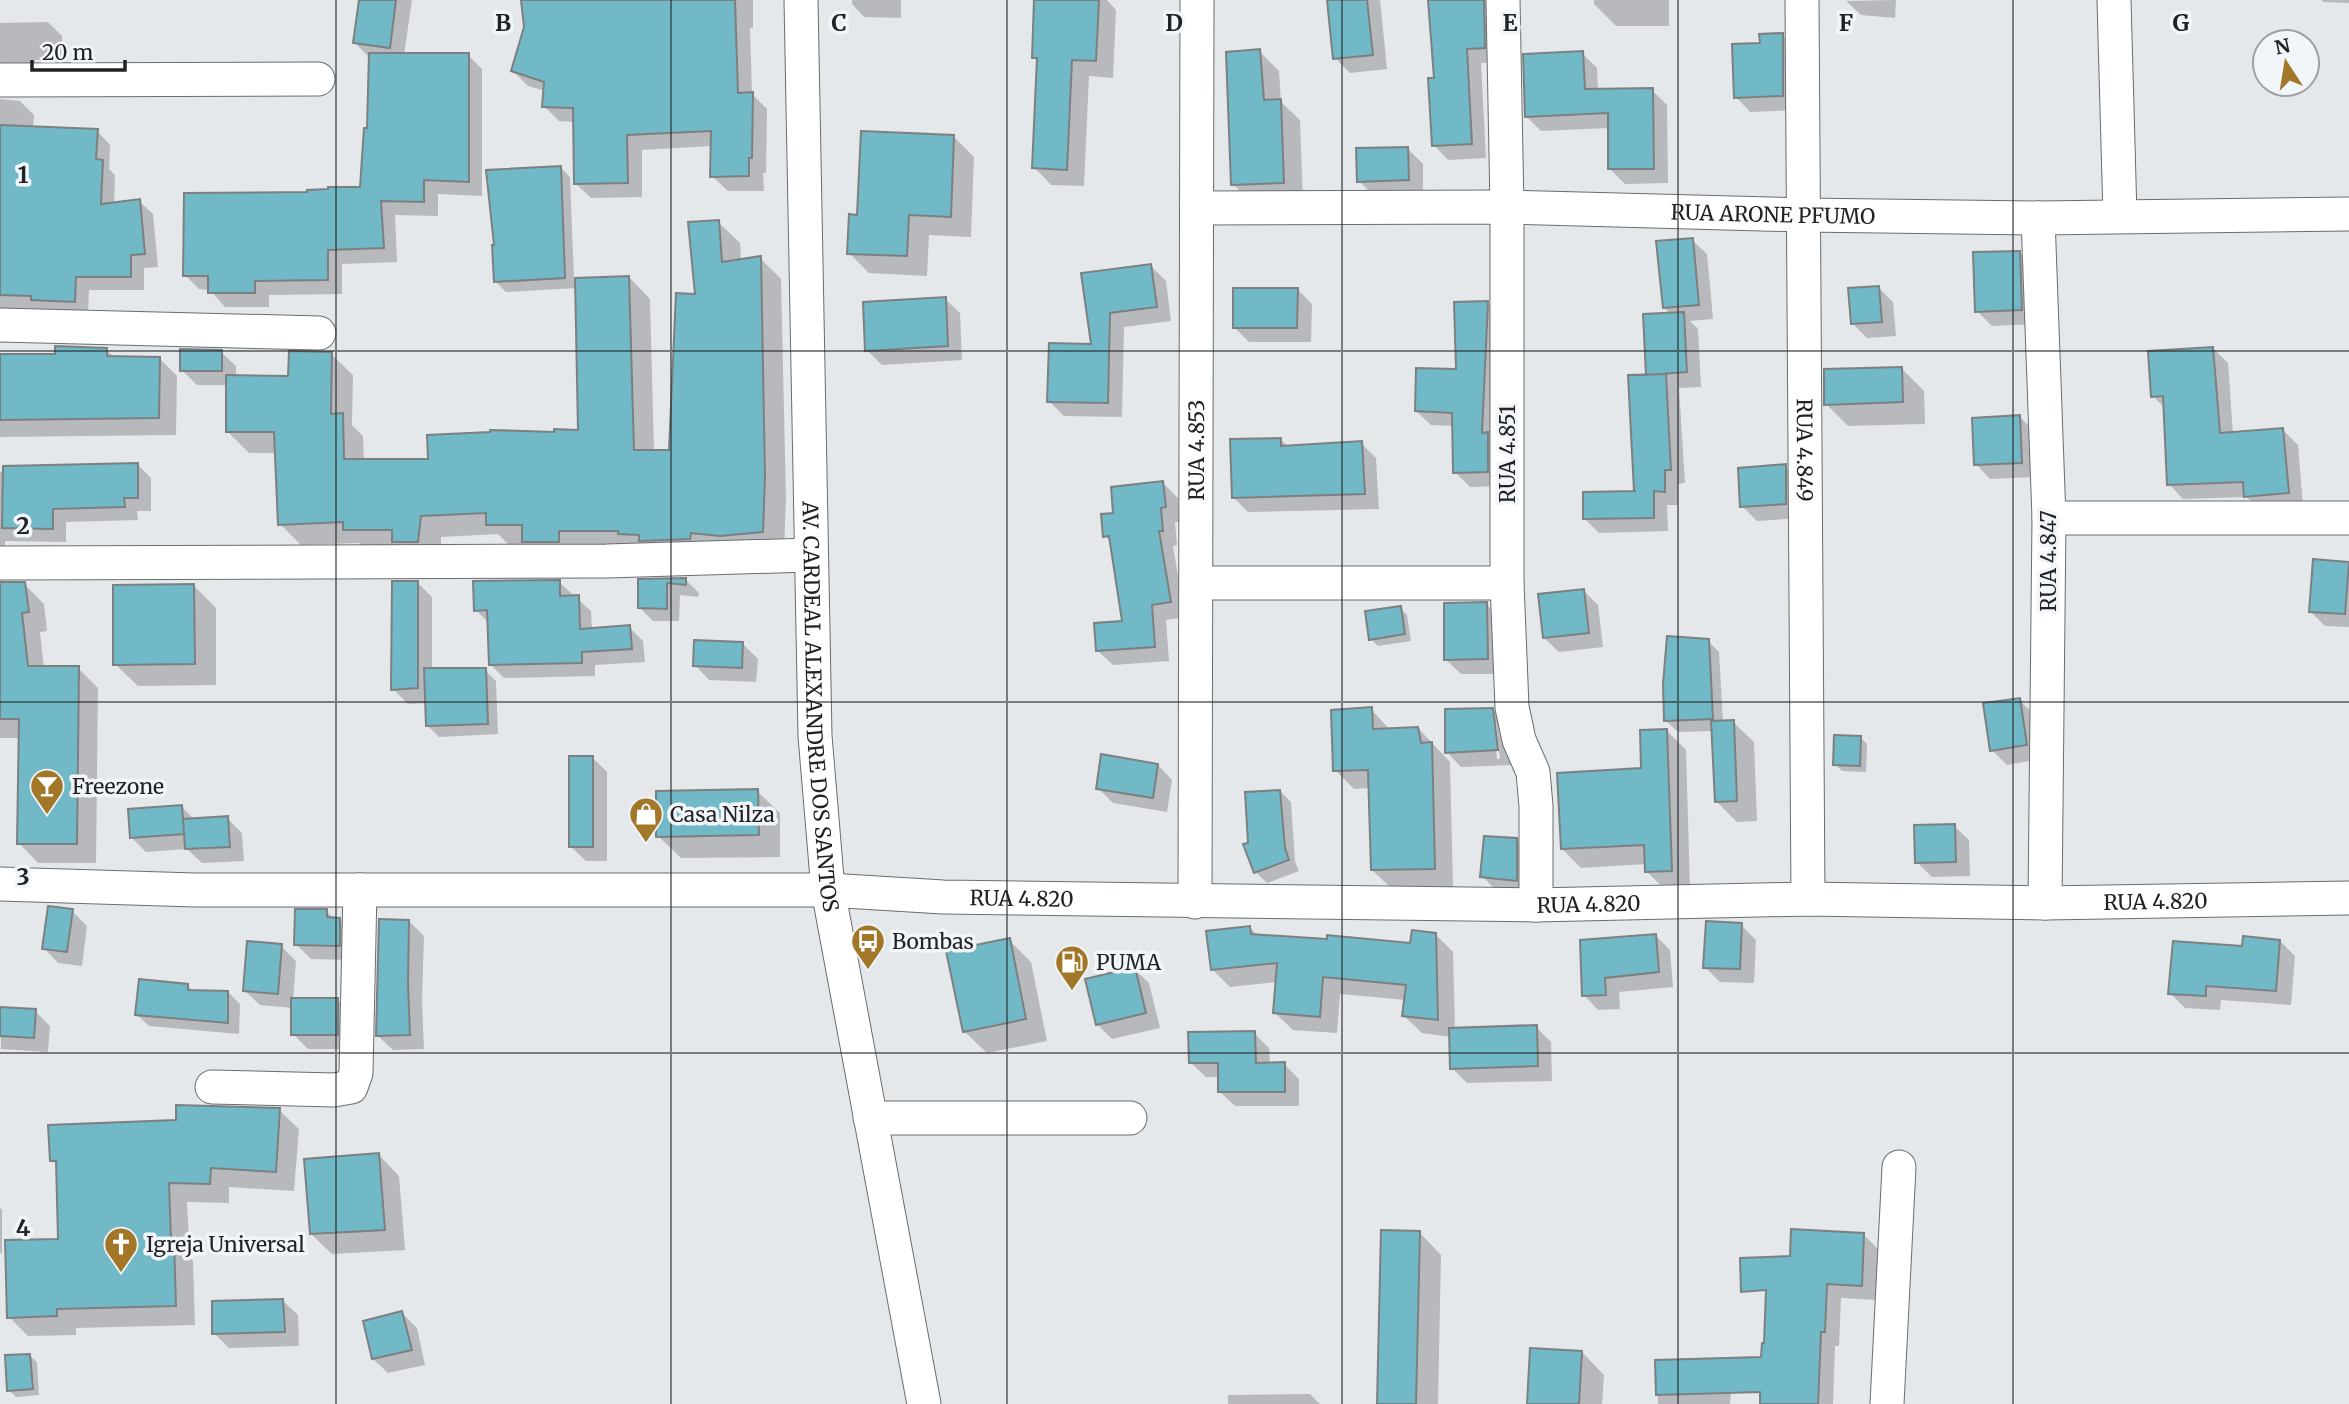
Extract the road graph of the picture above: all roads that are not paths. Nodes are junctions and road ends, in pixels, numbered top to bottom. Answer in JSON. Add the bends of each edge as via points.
{"nodes":[{"id":1,"x":801,"y":0,"type":"edge"},
{"id":2,"x":1196,"y":0,"type":"edge"},
{"id":3,"x":1503,"y":0,"type":"edge"},
{"id":4,"x":1802,"y":0,"type":"edge"},
{"id":5,"x":2114,"y":0,"type":"edge"},
{"id":6,"x":0,"y":79,"type":"edge"},
{"id":7,"x":318,"y":79,"type":"dead end"},
{"id":8,"x":1507,"y":207,"type":"junction"},
{"id":9,"x":1196,"y":208,"type":"junction"},
{"id":10,"x":1803,"y":215,"type":"junction"},
{"id":11,"x":2349,"y":215,"type":"edge"},
{"id":12,"x":2120,"y":216,"type":"junction"},
{"id":13,"x":2038,"y":218,"type":"junction"},
{"id":14,"x":0,"y":325,"type":"edge"},
{"id":15,"x":319,"y":333,"type":"dead end"},
{"id":16,"x":2049,"y":518,"type":"junction"},
{"id":17,"x":2349,"y":518,"type":"edge"},
{"id":18,"x":810,"y":555,"type":"junction"},
{"id":19,"x":0,"y":563,"type":"edge"},
{"id":20,"x":1196,"y":583,"type":"junction"},
{"id":21,"x":1507,"y":583,"type":"junction"},
{"id":22,"x":0,"y":884,"type":"edge"},
{"id":23,"x":360,"y":890,"type":"junction"},
{"id":24,"x":828,"y":890,"type":"junction"},
{"id":25,"x":2349,"y":898,"type":"edge"},
{"id":26,"x":1808,"y":899,"type":"junction"},
{"id":27,"x":1195,"y":902,"type":"junction"},
{"id":28,"x":2045,"y":903,"type":"junction"},
{"id":29,"x":1536,"y":905,"type":"junction"},
{"id":30,"x":212,"y":1087,"type":"dead end"},
{"id":31,"x":870,"y":1118,"type":"junction"},
{"id":32,"x":1130,"y":1118,"type":"dead end"},
{"id":33,"x":1899,"y":1167,"type":"dead end"},
{"id":34,"x":924,"y":1404,"type":"edge"},
{"id":35,"x":1888,"y":1404,"type":"edge"}],
"edges":[{"from":1,"to":18,"type":"street","name":"AV. CARDEAL ALEXANDRE DOS SANTOS"},
{"from":2,"to":9,"type":"street","name":"RUA 4.853"},
{"from":3,"to":8,"type":"street","name":"RUA 4.851"},
{"from":4,"to":10,"type":"street","name":"RUA 4.849"},
{"from":5,"to":12,"type":"street"},
{"from":6,"to":7,"type":"street"},
{"from":8,"to":9,"type":"street","name":"RUA ARONE PFUMO"},
{"from":8,"to":10,"type":"street","name":"RUA ARONE PFUMO"},
{"from":8,"to":21,"type":"street","name":"RUA 4.851"},
{"from":9,"to":20,"type":"street","name":"RUA 4.853"},
{"from":10,"to":13,"type":"street","name":"RUA ARONE PFUMO"},
{"from":10,"to":26,"type":"street","name":"RUA 4.849"},
{"from":11,"to":12,"type":"street","name":"RUA ARONE PFUMO"},
{"from":12,"to":13,"type":"street","name":"RUA ARONE PFUMO"},
{"from":13,"to":16,"type":"street","name":"RUA 4.847"},
{"from":14,"to":15,"type":"street"},
{"from":16,"to":17,"type":"street"},
{"from":16,"to":28,"type":"street","name":"RUA 4.847"},
{"from":18,"to":19,"type":"street","via":[[607,561]]},
{"from":18,"to":24,"type":"street","name":"AV. CARDEAL ALEXANDRE DOS SANTOS","via":[[815,736]]},
{"from":20,"to":21,"type":"street"},
{"from":20,"to":27,"type":"street","name":"RUA 4.853"},
{"from":21,"to":29,"type":"street","name":"RUA 4.851","via":[[1512,707],[1533,772],[1535,794]]},
{"from":22,"to":23,"type":"street","name":"RUA 4.820"},
{"from":23,"to":24,"type":"street","name":"RUA 4.820"},
{"from":23,"to":30,"type":"street","via":[[356,1073],[351,1087]]},
{"from":24,"to":27,"type":"street","name":"RUA 4.820"},
{"from":24,"to":31,"type":"street","name":"AV. CARDEAL ALEXANDRE DOS SANTOS"},
{"from":25,"to":28,"type":"street","name":"RUA 4.820"},
{"from":26,"to":28,"type":"street","name":"RUA 4.820"},
{"from":26,"to":29,"type":"street","name":"RUA 4.820"},
{"from":27,"to":29,"type":"street","name":"RUA 4.820"},
{"from":31,"to":32,"type":"street"},
{"from":31,"to":34,"type":"street","name":"AV. CARDEAL ALEXANDRE DOS SANTOS"},
{"from":33,"to":35,"type":"street"}]}
